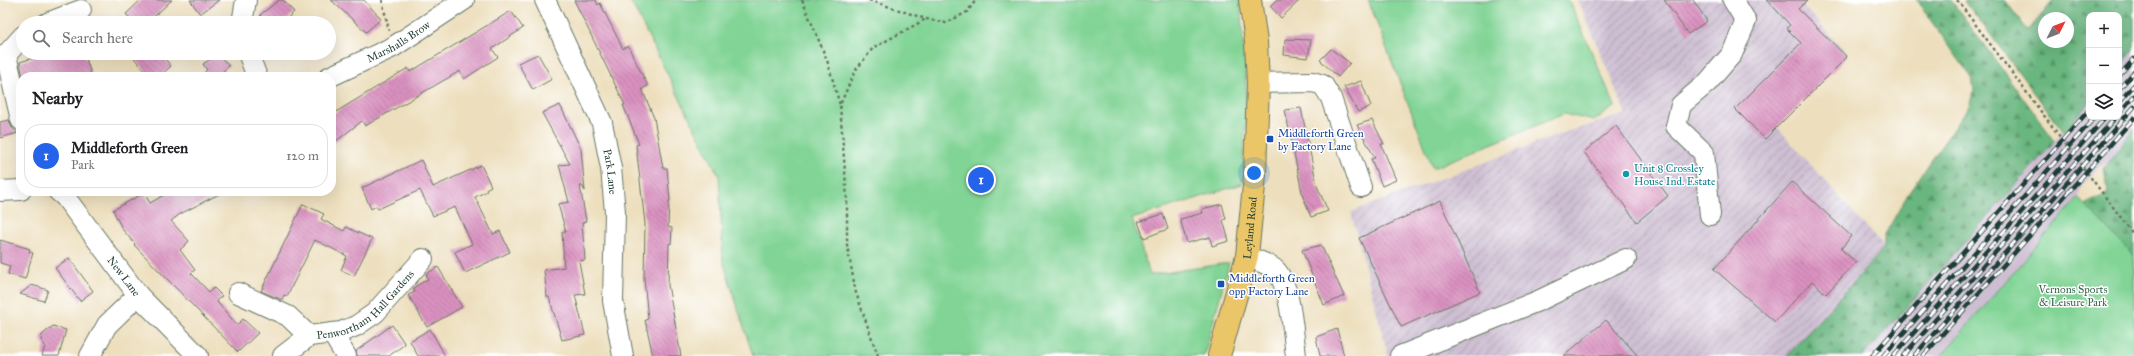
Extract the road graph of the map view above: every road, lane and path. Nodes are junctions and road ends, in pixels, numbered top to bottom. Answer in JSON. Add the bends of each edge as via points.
{"nodes":[{"id":1,"x":246,"y":0,"type":"edge"},
{"id":2,"x":382,"y":0,"type":"edge"},
{"id":3,"x":464,"y":0,"type":"edge"},
{"id":4,"x":545,"y":0,"type":"edge"},
{"id":5,"x":802,"y":0,"type":"edge"},
{"id":6,"x":869,"y":0,"type":"edge"},
{"id":7,"x":976,"y":0,"type":"edge"},
{"id":8,"x":1250,"y":0,"type":"edge"},
{"id":9,"x":1733,"y":0,"type":"edge"},
{"id":10,"x":1957,"y":0,"type":"edge"},
{"id":11,"x":81,"y":10,"type":"dead end"},
{"id":12,"x":65,"y":16,"type":"edge"},
{"id":13,"x":243,"y":16,"type":"edge"},
{"id":14,"x":926,"y":19,"type":"junction"},
{"id":15,"x":16,"y":44,"type":"edge"},
{"id":16,"x":392,"y":47,"type":"junction"},
{"id":17,"x":251,"y":60,"type":"edge"},
{"id":18,"x":255,"y":72,"type":"edge"},
{"id":19,"x":336,"y":74,"type":"edge"},
{"id":20,"x":1258,"y":83,"type":"junction"},
{"id":21,"x":16,"y":98,"type":"edge"},
{"id":22,"x":840,"y":105,"type":"junction"},
{"id":23,"x":1361,"y":187,"type":"dead end"},
{"id":24,"x":16,"y":190,"type":"edge"},
{"id":25,"x":0,"y":191,"type":"edge"},
{"id":26,"x":65,"y":196,"type":"edge"},
{"id":27,"x":1710,"y":215,"type":"dead end"},
{"id":28,"x":2134,"y":235,"type":"edge"},
{"id":29,"x":1247,"y":256,"type":"junction"},
{"id":30,"x":423,"y":259,"type":"dead end"},
{"id":31,"x":1626,"y":259,"type":"dead end"},
{"id":32,"x":238,"y":293,"type":"dead end"},
{"id":33,"x":138,"y":295,"type":"junction"},
{"id":34,"x":332,"y":333,"type":"junction"},
{"id":35,"x":310,"y":336,"type":"junction"},
{"id":36,"x":90,"y":356,"type":"edge"},
{"id":37,"x":198,"y":356,"type":"edge"},
{"id":38,"x":283,"y":356,"type":"edge"},
{"id":39,"x":346,"y":356,"type":"edge"},
{"id":40,"x":623,"y":356,"type":"edge"},
{"id":41,"x":878,"y":356,"type":"edge"},
{"id":42,"x":1219,"y":356,"type":"edge"},
{"id":43,"x":1296,"y":356,"type":"edge"},
{"id":44,"x":1400,"y":356,"type":"edge"}],
"edges":[{"from":1,"to":13,"type":"street"},
{"from":2,"to":16,"type":"path"},
{"from":3,"to":16,"type":"street","name":"Marshalls Brow"},
{"from":4,"to":40,"type":"street","name":"Park Lane","via":[[602,123],[611,168],[615,212],[613,301]]},
{"from":5,"to":22,"type":"path","via":[[826,60]]},
{"from":6,"to":14,"type":"path"},
{"from":7,"to":14,"type":"path","via":[[967,12],[946,23]]},
{"from":8,"to":20,"type":"main road","name":"Leyland Road"},
{"from":9,"to":27,"type":"street","via":[[1746,21],[1732,54],[1708,82],[1681,105],[1676,126],[1704,153]]},
{"from":10,"to":28,"type":"path"},
{"from":11,"to":12,"type":"street"},
{"from":14,"to":22,"type":"path","via":[[872,48],[855,71]]},
{"from":15,"to":21,"type":"street","via":[[6,55]]},
{"from":16,"to":19,"type":"street","name":"Marshalls Brow"},
{"from":17,"to":18,"type":"street"},
{"from":20,"to":23,"type":"street","via":[[1313,82],[1323,86],[1331,98]]},
{"from":20,"to":29,"type":"main road","name":"Leyland Road","via":[[1255,175]]},
{"from":22,"to":41,"type":"path","via":[[847,199],[847,245],[856,293]]},
{"from":24,"to":25,"type":"street"},
{"from":26,"to":33,"type":"street","name":"New Lane"},
{"from":29,"to":42,"type":"main road","name":"Leyland Road"},
{"from":29,"to":43,"type":"street","via":[[1273,268],[1280,277],[1287,296]]},
{"from":30,"to":34,"type":"street","name":"Penwortham Hall Gardens","via":[[375,313],[356,326]]},
{"from":31,"to":44,"type":"street","via":[[1538,302]]},
{"from":32,"to":35,"type":"street","via":[[288,316]]},
{"from":33,"to":36,"type":"street","via":[[107,326]]},
{"from":33,"to":37,"type":"street","name":"New Lane"},
{"from":34,"to":35,"type":"street","name":"Penwortham Hall Gardens"},
{"from":34,"to":39,"type":"street"},
{"from":35,"to":38,"type":"street","name":"Penwortham Hall Gardens"}]}
